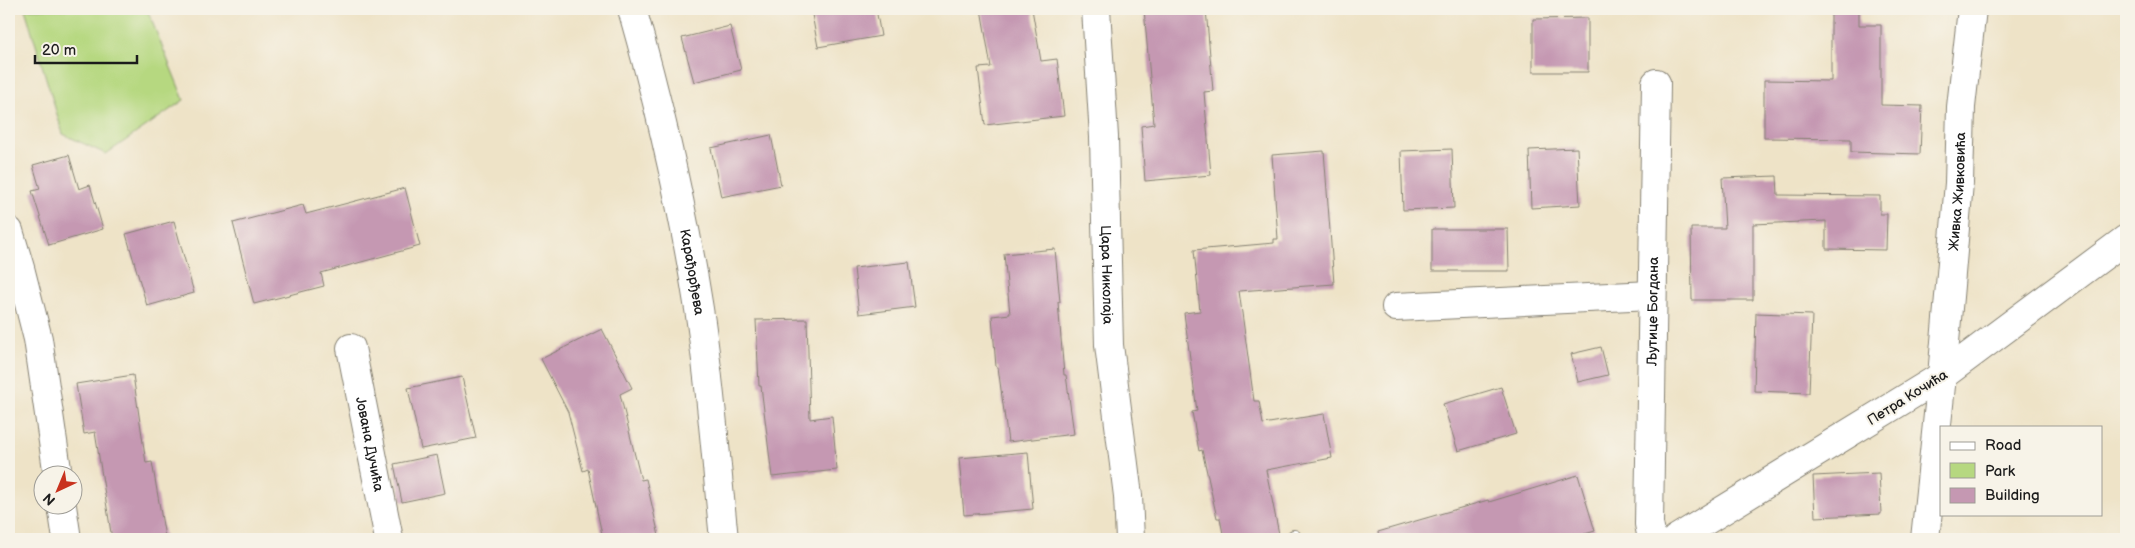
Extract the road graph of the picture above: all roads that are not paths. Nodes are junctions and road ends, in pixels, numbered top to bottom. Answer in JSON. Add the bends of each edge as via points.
{"nodes":[{"id":1,"x":632,"y":9,"type":"edge"},
{"id":2,"x":1096,"y":9,"type":"edge"},
{"id":3,"x":1972,"y":9,"type":"edge"},
{"id":4,"x":1656,"y":83,"type":"dead end"},
{"id":5,"x":9,"y":231,"type":"edge"},
{"id":6,"x":2126,"y":239,"type":"edge"},
{"id":7,"x":1652,"y":295,"type":"junction"},
{"id":8,"x":1396,"y":307,"type":"dead end"},
{"id":9,"x":351,"y":348,"type":"dead end"},
{"id":10,"x":1942,"y":376,"type":"junction"},
{"id":11,"x":57,"y":466,"type":"edge"},
{"id":12,"x":64,"y":516,"type":"edge"},
{"id":13,"x":1692,"y":535,"type":"edge"},
{"id":14,"x":68,"y":539,"type":"edge"},
{"id":15,"x":389,"y":539,"type":"edge"},
{"id":16,"x":724,"y":539,"type":"edge"},
{"id":17,"x":1130,"y":539,"type":"edge"},
{"id":18,"x":1652,"y":539,"type":"edge"},
{"id":19,"x":1925,"y":539,"type":"edge"}],
"edges":[{"from":1,"to":16,"type":"street","name":"Карађорђева","via":[[658,102],[699,309]]},
{"from":2,"to":17,"type":"street","name":"Цара Николаја","via":[[1104,137],[1110,345]]},
{"from":3,"to":10,"type":"street","name":"Живка Живковића","via":[[1960,106],[1959,183]]},
{"from":4,"to":7,"type":"street","name":"Љутице Богдана"},
{"from":5,"to":11,"type":"street","via":[[38,339]]},
{"from":6,"to":10,"type":"street","name":"Петра Кочића"},
{"from":7,"to":8,"type":"street"},
{"from":7,"to":18,"type":"street","name":"Љутице Богдана","via":[[1649,524]]},
{"from":9,"to":15,"type":"street","name":"Јована Дучића"},
{"from":10,"to":13,"type":"street","name":"Петра Кочића"},
{"from":10,"to":19,"type":"street","name":"Живка Живковића"},
{"from":12,"to":14,"type":"street"}]}
